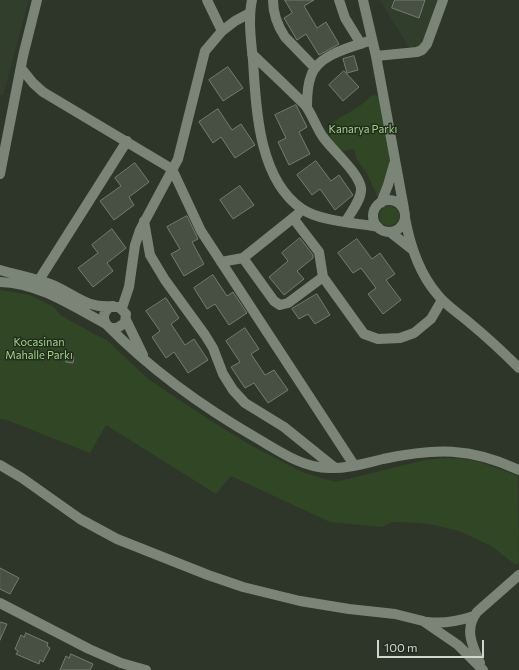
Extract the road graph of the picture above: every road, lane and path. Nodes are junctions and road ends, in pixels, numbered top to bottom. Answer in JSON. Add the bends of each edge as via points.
{"nodes":[{"id":1,"x":37,"y":0,"type":"edge"},
{"id":2,"x":207,"y":0,"type":"edge"},
{"id":3,"x":273,"y":0,"type":"edge"},
{"id":4,"x":339,"y":0,"type":"edge"},
{"id":5,"x":363,"y":0,"type":"edge"},
{"id":6,"x":443,"y":0,"type":"edge"},
{"id":7,"x":251,"y":7,"type":"edge"},
{"id":8,"x":222,"y":31,"type":"junction"},
{"id":9,"x":372,"y":40,"type":"junction"},
{"id":10,"x":361,"y":44,"type":"junction"},
{"id":11,"x":252,"y":54,"type":"junction"},
{"id":12,"x":376,"y":56,"type":"junction"},
{"id":13,"x":21,"y":68,"type":"junction"},
{"id":14,"x":315,"y":68,"type":"junction"},
{"id":15,"x":307,"y":107,"type":"junction"},
{"id":16,"x":127,"y":141,"type":"junction"},
{"id":17,"x":395,"y":160,"type":"junction"},
{"id":18,"x":172,"y":169,"type":"junction"},
{"id":19,"x":0,"y":174,"type":"edge"},
{"id":20,"x":378,"y":207,"type":"junction"},
{"id":21,"x":303,"y":210,"type":"junction"},
{"id":22,"x":404,"y":214,"type":"junction"},
{"id":23,"x":293,"y":218,"type":"junction"},
{"id":24,"x":144,"y":221,"type":"junction"},
{"id":25,"x":350,"y":222,"type":"junction"},
{"id":26,"x":378,"y":227,"type":"junction"},
{"id":27,"x":390,"y":232,"type":"junction"},
{"id":28,"x":413,"y":250,"type":"junction"},
{"id":29,"x":243,"y":258,"type":"junction"},
{"id":30,"x":221,"y":262,"type":"junction"},
{"id":31,"x":0,"y":270,"type":"edge"},
{"id":32,"x":322,"y":277,"type":"junction"},
{"id":33,"x":0,"y":282,"type":"edge"},
{"id":34,"x":37,"y":285,"type":"junction"},
{"id":35,"x":442,"y":300,"type":"junction"},
{"id":36,"x":118,"y":307,"type":"junction"},
{"id":37,"x":126,"y":320,"type":"junction"},
{"id":38,"x":108,"y":326,"type":"junction"},
{"id":39,"x":147,"y":362,"type":"junction"},
{"id":40,"x":519,"y":368,"type":"edge"},
{"id":41,"x":0,"y":465,"type":"edge"},
{"id":42,"x":354,"y":465,"type":"junction"},
{"id":43,"x":335,"y":468,"type":"junction"},
{"id":44,"x":519,"y":470,"type":"edge"},
{"id":45,"x":519,"y":575,"type":"edge"},
{"id":46,"x":0,"y":603,"type":"edge"},
{"id":47,"x":474,"y":616,"type":"junction"},
{"id":48,"x":423,"y":622,"type":"junction"},
{"id":49,"x":125,"y":667,"type":"edge"},
{"id":50,"x":146,"y":670,"type":"edge"},
{"id":51,"x":483,"y":670,"type":"edge"}],
"edges":[{"from":1,"to":13,"type":"street"},
{"from":2,"to":8,"type":"street"},
{"from":3,"to":14,"type":"street","via":[[275,18],[281,31]]},
{"from":4,"to":10,"type":"street","via":[[345,18]]},
{"from":5,"to":9,"type":"street"},
{"from":6,"to":12,"type":"street","via":[[428,41],[422,50]]},
{"from":7,"to":8,"type":"street"},
{"from":7,"to":11,"type":"street"},
{"from":8,"to":18,"type":"street","via":[[205,51],[178,159]]},
{"from":9,"to":10,"type":"street"},
{"from":9,"to":12,"type":"street"},
{"from":10,"to":14,"type":"street","via":[[322,60]]},
{"from":11,"to":15,"type":"street"},
{"from":11,"to":21,"type":"street","via":[[258,116],[265,151],[282,188]]},
{"from":12,"to":17,"type":"street"},
{"from":13,"to":16,"type":"street","via":[[43,92]]},
{"from":13,"to":19,"type":"street"},
{"from":14,"to":15,"type":"street","via":[[310,80]]},
{"from":15,"to":25,"type":"street","via":[[323,137],[360,183],[360,196]]},
{"from":16,"to":18,"type":"street"},
{"from":16,"to":34,"type":"street"},
{"from":17,"to":20,"type":"street"},
{"from":17,"to":22,"type":"street"},
{"from":18,"to":24,"type":"street"},
{"from":18,"to":30,"type":"street","via":[[202,231]]},
{"from":20,"to":22,"type":"street","via":[[393,201],[401,206]]},
{"from":20,"to":25,"type":"street"},
{"from":20,"to":26,"type":"street","via":[[374,219]]},
{"from":21,"to":23,"type":"street"},
{"from":21,"to":25,"type":"street","via":[[320,217]]},
{"from":22,"to":27,"type":"street","via":[[404,222],[398,229]]},
{"from":22,"to":28,"type":"street"},
{"from":23,"to":29,"type":"street"},
{"from":23,"to":32,"type":"street","via":[[319,252]]},
{"from":24,"to":36,"type":"street","via":[[137,240],[129,287]]},
{"from":24,"to":43,"type":"street","via":[[150,255],[213,348],[223,374],[233,390],[251,407],[284,427]]},
{"from":25,"to":26,"type":"street"},
{"from":26,"to":27,"type":"street"},
{"from":27,"to":28,"type":"street"},
{"from":28,"to":35,"type":"street","via":[[429,283]]},
{"from":29,"to":30,"type":"street"},
{"from":29,"to":32,"type":"street","via":[[274,301],[280,305],[288,303]]},
{"from":30,"to":42,"type":"street"},
{"from":31,"to":34,"type":"street"},
{"from":32,"to":35,"type":"street","via":[[364,334],[378,339],[400,338],[414,333],[426,325]]},
{"from":33,"to":34,"type":"street"},
{"from":34,"to":36,"type":"street","via":[[60,288],[85,303]]},
{"from":34,"to":38,"type":"street"},
{"from":35,"to":40,"type":"street"},
{"from":36,"to":37,"type":"street","via":[[126,314]]},
{"from":36,"to":38,"type":"street","via":[[110,307],[105,312],[104,318]]},
{"from":37,"to":38,"type":"street","via":[[120,327]]},
{"from":37,"to":39,"type":"street"},
{"from":38,"to":39,"type":"street"},
{"from":39,"to":43,"type":"street","via":[[211,409],[272,447],[308,465]]},
{"from":41,"to":48,"type":"street","via":[[92,526],[117,539],[208,575],[243,587],[300,601],[395,614]]},
{"from":42,"to":43,"type":"street"},
{"from":42,"to":44,"type":"street","via":[[448,451],[482,456]]},
{"from":45,"to":47,"type":"street"},
{"from":46,"to":49,"type":"street"},
{"from":47,"to":48,"type":"street","via":[[446,623]]},
{"from":47,"to":51,"type":"street","via":[[470,639]]},
{"from":48,"to":51,"type":"street","via":[[458,645]]},
{"from":49,"to":50,"type":"street"}]}
